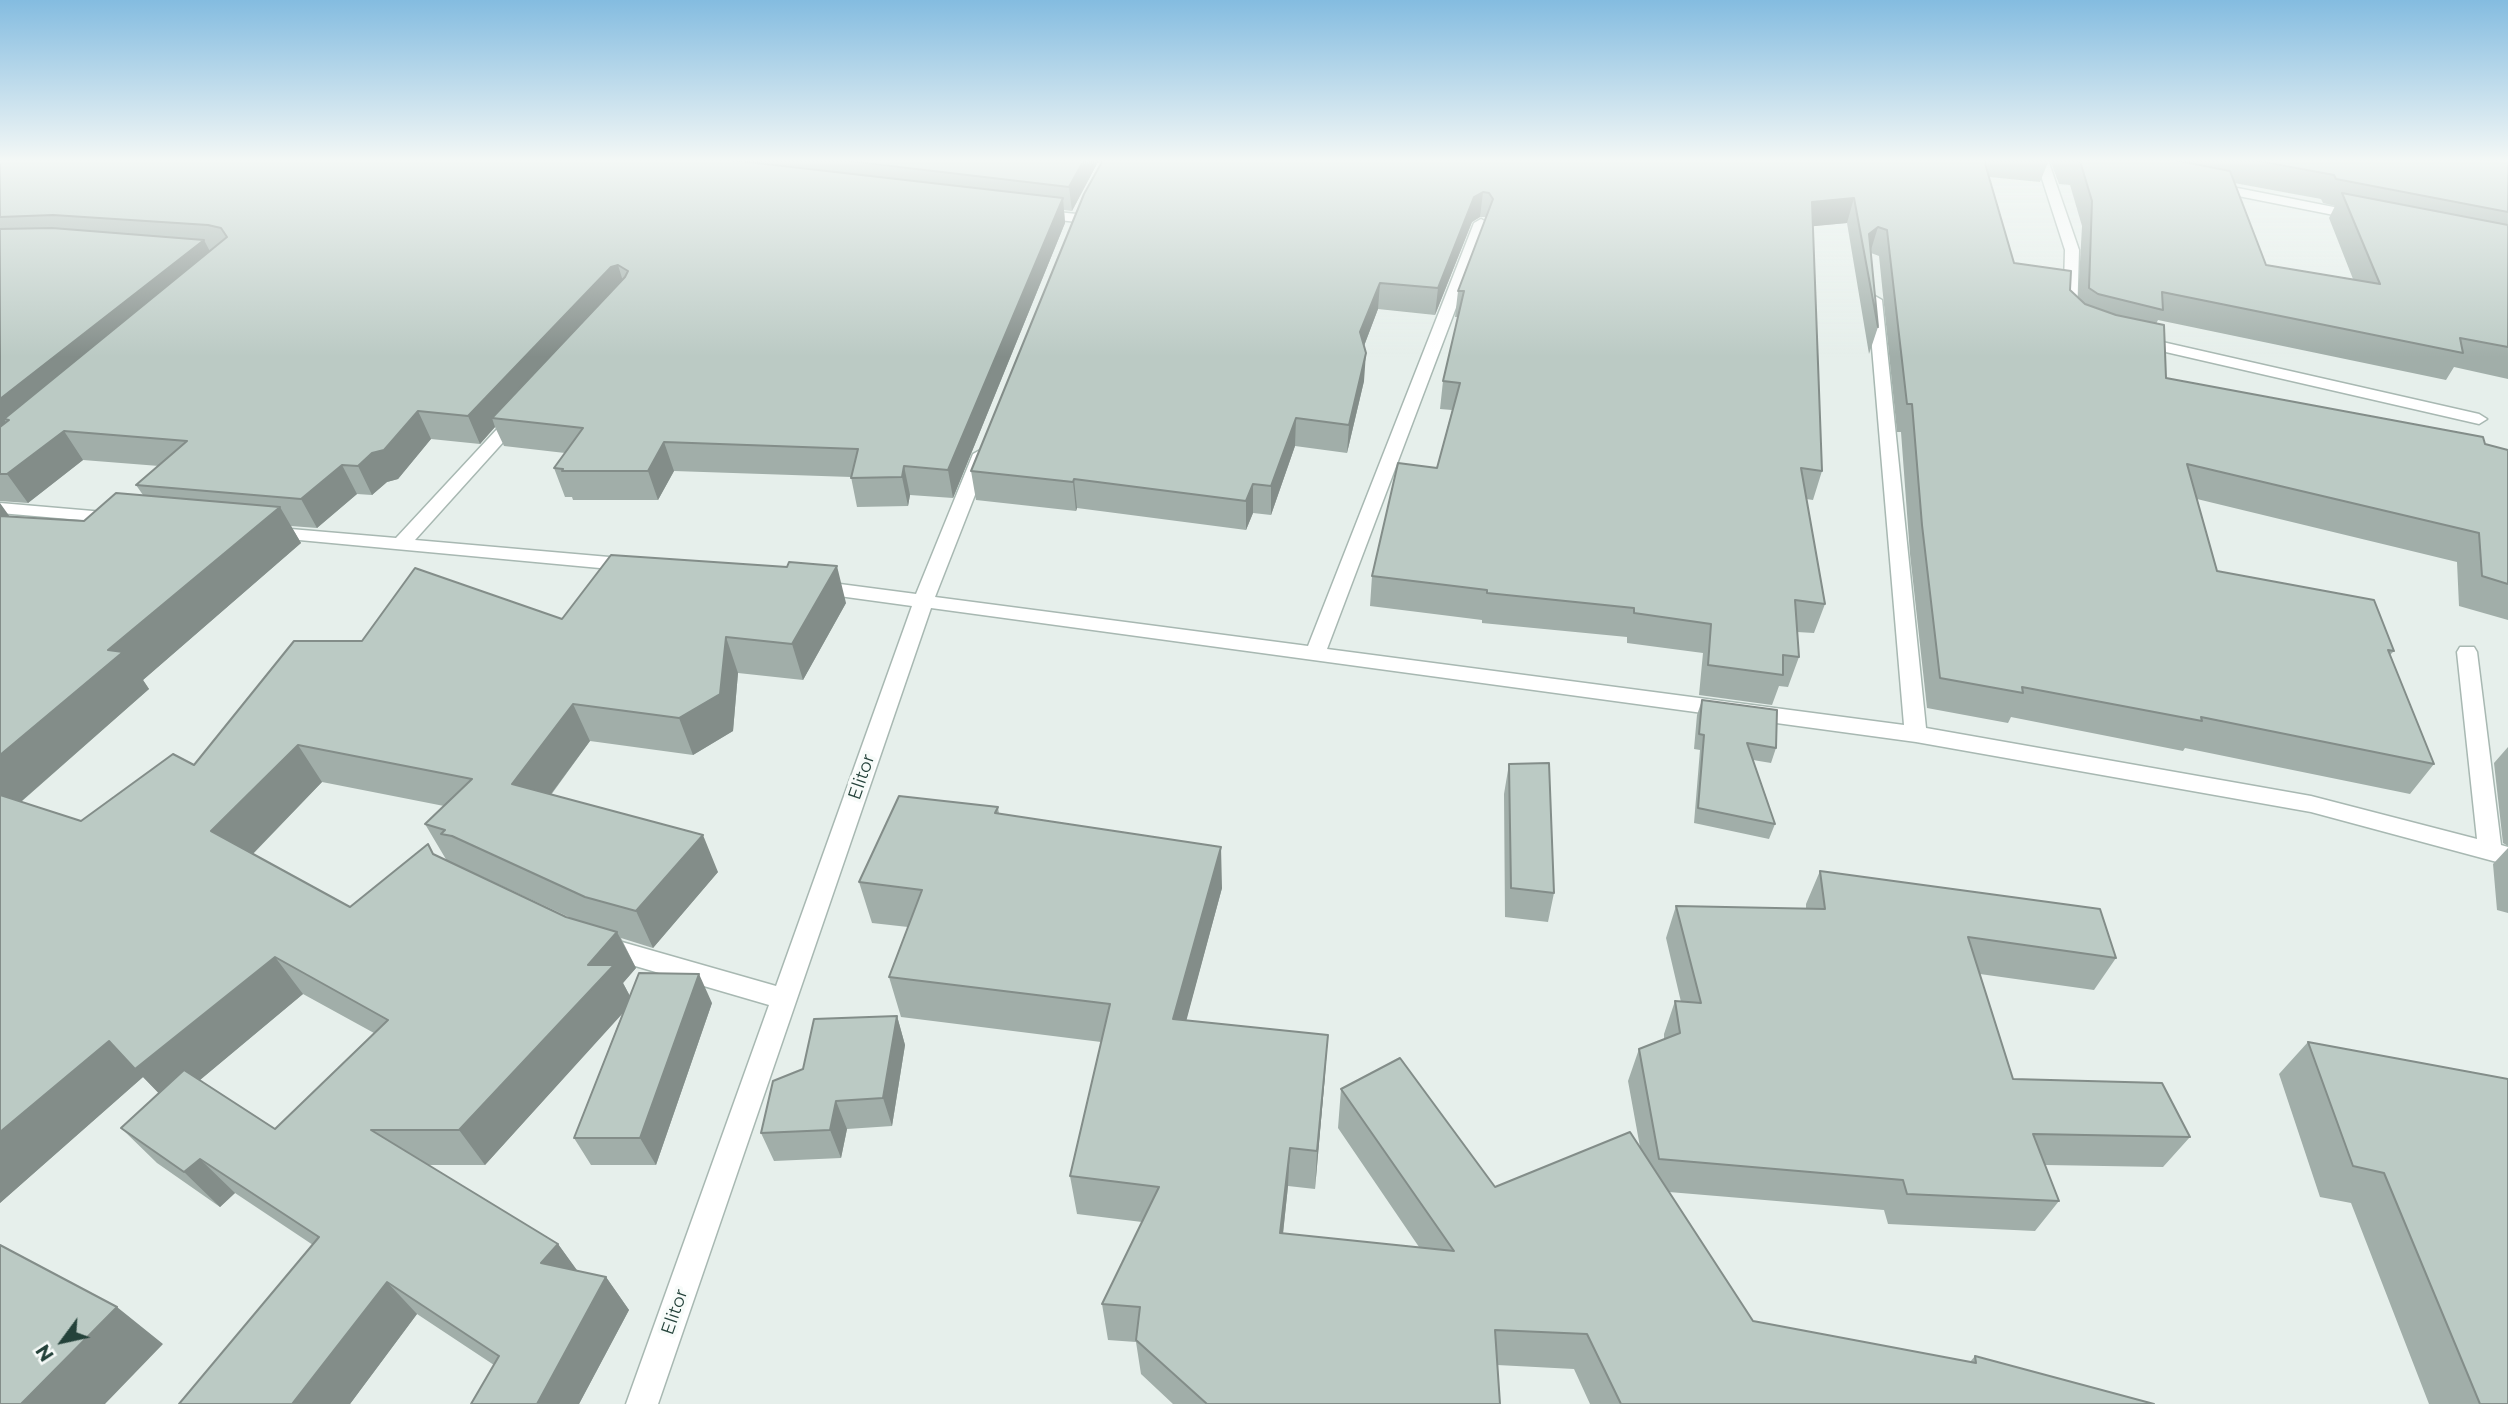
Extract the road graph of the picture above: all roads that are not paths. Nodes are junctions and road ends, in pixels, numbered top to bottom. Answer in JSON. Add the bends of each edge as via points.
{"nodes":[{"id":1,"x":1074,"y":226,"type":"edge"},
{"id":2,"x":1480,"y":226,"type":"edge"},
{"id":3,"x":2065,"y":226,"type":"edge"},
{"id":4,"x":1066,"y":244,"type":"edge"},
{"id":5,"x":1873,"y":286,"type":"edge"},
{"id":6,"x":2080,"y":326,"type":"edge"},
{"id":7,"x":2117,"y":337,"type":"edge"},
{"id":8,"x":533,"y":400,"type":"edge"},
{"id":9,"x":2479,"y":419,"type":"dead end"},
{"id":10,"x":990,"y":436,"type":"edge"},
{"id":11,"x":0,"y":508,"type":"edge"},
{"id":12,"x":138,"y":520,"type":"edge"},
{"id":13,"x":249,"y":530,"type":"edge"},
{"id":14,"x":401,"y":544,"type":"junction"},
{"id":15,"x":648,"y":566,"type":"edge"},
{"id":16,"x":799,"y":584,"type":"edge"},
{"id":17,"x":923,"y":601,"type":"junction"},
{"id":18,"x":2467,"y":652,"type":"dead end"},
{"id":19,"x":1315,"y":654,"type":"junction"},
{"id":20,"x":1916,"y":734,"type":"junction"},
{"id":21,"x":2499,"y":853,"type":"edge"},
{"id":22,"x":584,"y":939,"type":"edge"},
{"id":23,"x":784,"y":999,"type":"junction"},
{"id":24,"x":642,"y":1404,"type":"edge"}],
"edges":[{"from":1,"to":4,"type":"street"},
{"from":2,"to":19,"type":"street"},
{"from":3,"to":6,"type":"street","via":[[2073,250],[2068,317]]},
{"from":5,"to":20,"type":"street"},
{"from":7,"to":9,"type":"street"},
{"from":8,"to":14,"type":"street"},
{"from":10,"to":17,"type":"street","name":"Elitor"},
{"from":11,"to":12,"type":"street"},
{"from":13,"to":14,"type":"street"},
{"from":14,"to":15,"type":"street"},
{"from":16,"to":17,"type":"street"},
{"from":17,"to":19,"type":"street"},
{"from":17,"to":23,"type":"street","name":"Elitor"},
{"from":18,"to":21,"type":"street"},
{"from":19,"to":20,"type":"street"},
{"from":20,"to":21,"type":"street","via":[[2311,804]]},
{"from":22,"to":23,"type":"street"},
{"from":23,"to":24,"type":"street","name":"Elitor"}]}
